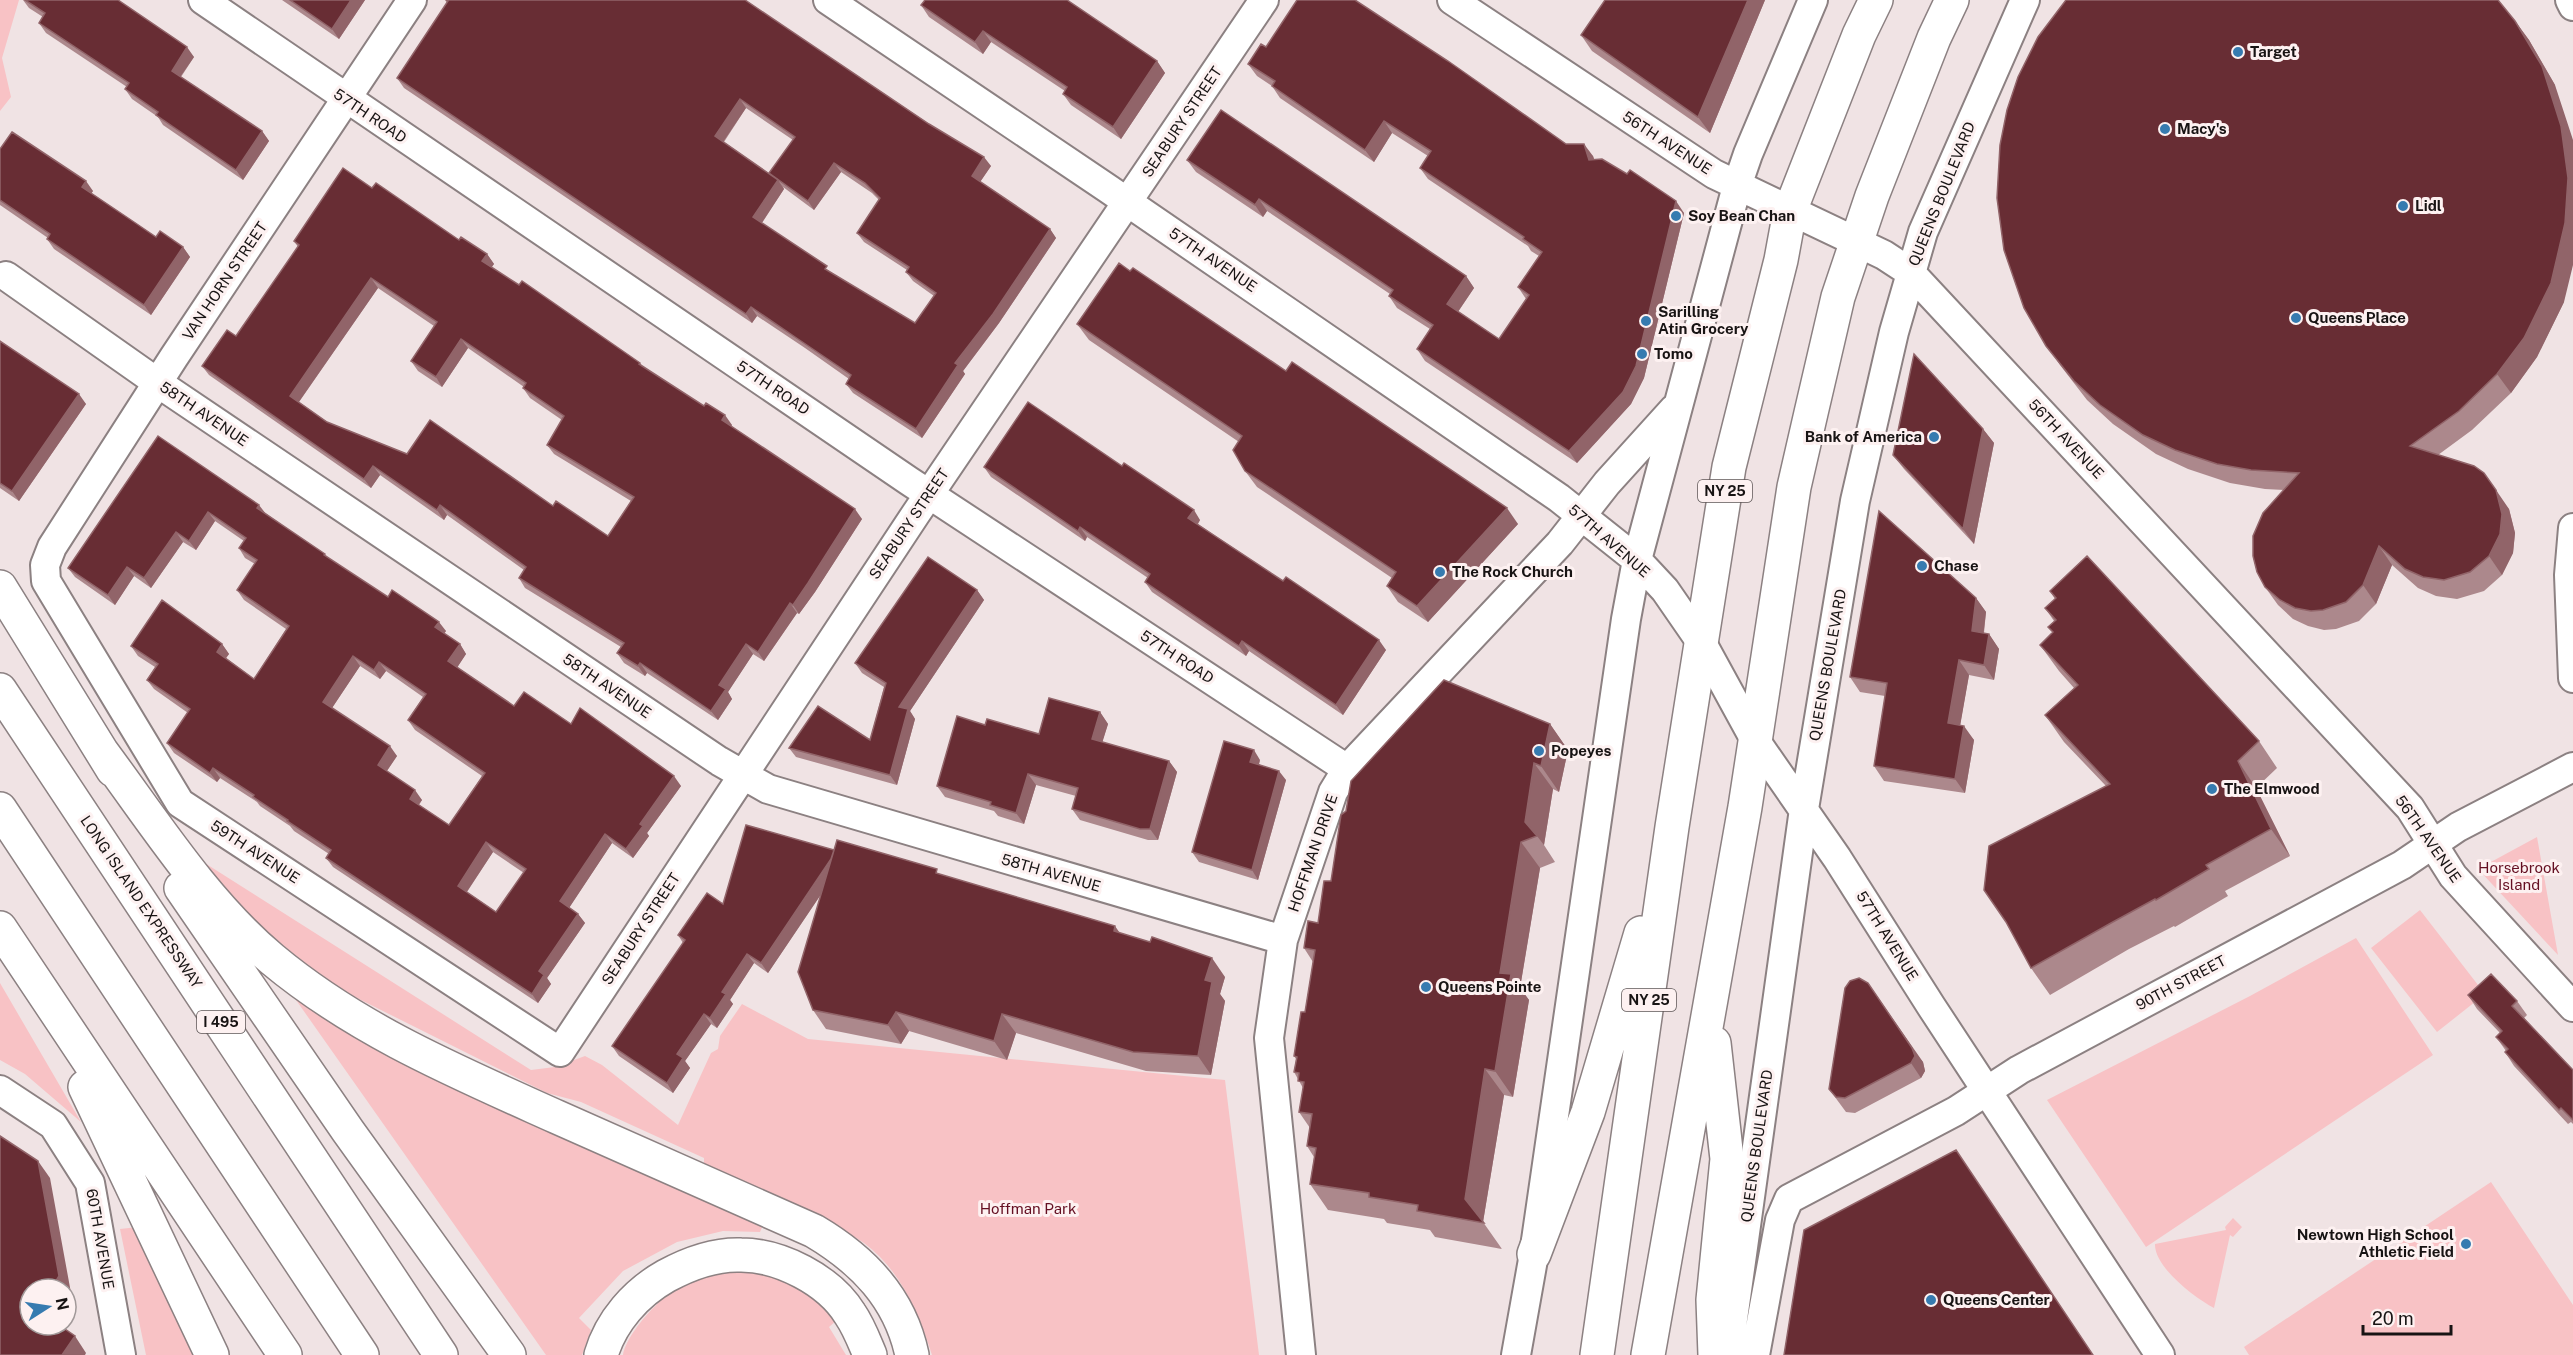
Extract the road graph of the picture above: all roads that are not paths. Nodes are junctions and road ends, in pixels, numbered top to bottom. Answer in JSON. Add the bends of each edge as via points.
{"nodes":[{"id":1,"x":203,"y":0,"type":"edge"},
{"id":2,"x":412,"y":0,"type":"edge"},
{"id":3,"x":828,"y":0,"type":"edge"},
{"id":4,"x":1264,"y":0,"type":"edge"},
{"id":5,"x":1452,"y":0,"type":"edge"},
{"id":6,"x":1813,"y":0,"type":"edge"},
{"id":7,"x":1862,"y":0,"type":"edge"},
{"id":8,"x":1876,"y":0,"type":"edge"},
{"id":9,"x":1952,"y":0,"type":"edge"},
{"id":10,"x":1965,"y":0,"type":"edge"},
{"id":11,"x":2025,"y":0,"type":"edge"},
{"id":12,"x":2570,"y":0,"type":"edge"},
{"id":13,"x":2573,"y":6,"type":"edge"},
{"id":14,"x":1859,"y":34,"type":"junction"},
{"id":15,"x":1934,"y":38,"type":"junction"},
{"id":16,"x":347,"y":100,"type":"junction"},
{"id":17,"x":1737,"y":186,"type":"junction"},
{"id":18,"x":1129,"y":203,"type":"junction"},
{"id":19,"x":1790,"y":211,"type":"junction"},
{"id":20,"x":1856,"y":242,"type":"junction"},
{"id":21,"x":1910,"y":272,"type":"junction"},
{"id":22,"x":6,"y":276,"type":"dead end"},
{"id":23,"x":158,"y":383,"type":"junction"},
{"id":24,"x":1678,"y":405,"type":"junction"},
{"id":25,"x":930,"y":494,"type":"junction"},
{"id":26,"x":1581,"y":515,"type":"junction"},
{"id":27,"x":2573,"y":528,"type":"edge"},
{"id":28,"x":1637,"y":561,"type":"junction"},
{"id":29,"x":45,"y":565,"type":"joint"},
{"id":30,"x":0,"y":587,"type":"edge"},
{"id":31,"x":1703,"y":645,"type":"junction"},
{"id":32,"x":2573,"y":678,"type":"edge"},
{"id":33,"x":0,"y":690,"type":"edge"},
{"id":34,"x":1755,"y":740,"type":"junction"},
{"id":35,"x":102,"y":752,"type":"junction"},
{"id":36,"x":2573,"y":767,"type":"edge"},
{"id":37,"x":1347,"y":769,"type":"junction"},
{"id":38,"x":743,"y":775,"type":"junction"},
{"id":39,"x":0,"y":809,"type":"edge"},
{"id":40,"x":1804,"y":809,"type":"junction"},
{"id":41,"x":1672,"y":828,"type":"junction"},
{"id":42,"x":2432,"y":844,"type":"junction"},
{"id":43,"x":0,"y":928,"type":"edge"},
{"id":44,"x":1283,"y":940,"type":"junction"},
{"id":45,"x":26,"y":967,"type":"junction"},
{"id":46,"x":2573,"y":1007,"type":"edge"},
{"id":47,"x":1710,"y":1008,"type":"junction"},
{"id":48,"x":560,"y":1052,"type":"joint"},
{"id":49,"x":0,"y":1090,"type":"edge"},
{"id":50,"x":1986,"y":1091,"type":"junction"},
{"id":51,"x":1534,"y":1254,"type":"junction"},
{"id":52,"x":121,"y":1355,"type":"edge"},
{"id":53,"x":212,"y":1355,"type":"edge"},
{"id":54,"x":285,"y":1355,"type":"edge"},
{"id":55,"x":362,"y":1355,"type":"edge"},
{"id":56,"x":441,"y":1355,"type":"edge"},
{"id":57,"x":509,"y":1355,"type":"edge"},
{"id":58,"x":601,"y":1355,"type":"edge"},
{"id":59,"x":870,"y":1355,"type":"edge"},
{"id":60,"x":912,"y":1355,"type":"edge"},
{"id":61,"x":1301,"y":1355,"type":"edge"},
{"id":62,"x":1516,"y":1355,"type":"edge"},
{"id":63,"x":1597,"y":1355,"type":"edge"},
{"id":64,"x":1648,"y":1355,"type":"edge"},
{"id":65,"x":1715,"y":1355,"type":"edge"},
{"id":66,"x":1728,"y":1355,"type":"edge"},
{"id":67,"x":1755,"y":1355,"type":"edge"},
{"id":68,"x":2160,"y":1355,"type":"edge"}],
"edges":[{"from":1,"to":16,"type":"street","name":"57TH ROAD"},
{"from":2,"to":16,"type":"street","name":"VAN HORN STREET"},
{"from":3,"to":18,"type":"street","name":"57TH AVENUE"},
{"from":4,"to":18,"type":"street","name":"SEABURY STREET"},
{"from":5,"to":17,"type":"street","name":"56TH AVENUE"},
{"from":6,"to":17,"type":"street"},
{"from":7,"to":14,"type":"main road"},
{"from":8,"to":14,"type":"main road","number":"NY 25"},
{"from":9,"to":15,"type":"main road"},
{"from":10,"to":15,"type":"main road"},
{"from":11,"to":21,"type":"street","name":"QUEENS BOULEVARD","via":[[1923,232]]},
{"from":12,"to":13,"type":"street"},
{"from":14,"to":19,"type":"main road","number":"NY 25"},
{"from":15,"to":20,"type":"main road"},
{"from":16,"to":23,"type":"street","name":"VAN HORN STREET"},
{"from":16,"to":25,"type":"street","name":"57TH ROAD"},
{"from":17,"to":19,"type":"street","name":"56TH AVENUE"},
{"from":17,"to":24,"type":"street"},
{"from":18,"to":25,"type":"street","name":"SEABURY STREET"},
{"from":18,"to":26,"type":"street","name":"57TH AVENUE"},
{"from":19,"to":20,"type":"street","name":"56TH AVENUE"},
{"from":19,"to":31,"type":"main road","number":"NY 25","via":[[1729,467]]},
{"from":20,"to":21,"type":"street","name":"56TH AVENUE"},
{"from":20,"to":34,"type":"main road","via":[[1838,297],[1794,487]]},
{"from":21,"to":40,"type":"street","name":"QUEENS BOULEVARD","via":[[1855,501]]},
{"from":21,"to":42,"type":"street","name":"56TH AVENUE","via":[[2410,808]]},
{"from":22,"to":23,"type":"street","name":"58TH AVENUE"},
{"from":23,"to":29,"type":"street","name":"VAN HORN STREET","via":[[52,547]]},
{"from":23,"to":38,"type":"street","name":"58TH AVENUE"},
{"from":24,"to":26,"type":"street","name":"HOFFMAN DRIVE"},
{"from":24,"to":28,"type":"street"},
{"from":25,"to":37,"type":"street","name":"57TH ROAD"},
{"from":25,"to":38,"type":"street","name":"SEABURY STREET"},
{"from":26,"to":28,"type":"street","name":"57TH AVENUE"},
{"from":26,"to":37,"type":"street","name":"HOFFMAN DRIVE","via":[[1560,543]]},
{"from":27,"to":32,"type":"street","via":[[2569,575]]},
{"from":28,"to":31,"type":"street","name":"57TH AVENUE","via":[[1665,590]]},
{"from":28,"to":51,"type":"street"},
{"from":29,"to":48,"type":"street","name":"59TH AVENUE","via":[[46,580],[53,594],[180,803]]},
{"from":30,"to":35,"type":"main road"},
{"from":31,"to":34,"type":"street","name":"57TH AVENUE"},
{"from":31,"to":41,"type":"main road","number":"NY 25"},
{"from":33,"to":56,"type":"main road","name":"LONG ISLAND EXPRESSWAY","number":"I 495"},
{"from":34,"to":40,"type":"street","name":"57TH AVENUE"},
{"from":34,"to":47,"type":"main road"},
{"from":35,"to":57,"type":"main road","via":[[165,865],[348,1131]]},
{"from":35,"to":60,"type":"main road","via":[[180,857],[237,925],[270,958],[310,989],[349,1016],[443,1066],[814,1231],[839,1246],[889,1296]]},
{"from":36,"to":42,"type":"street","name":"90TH STREET"},
{"from":37,"to":44,"type":"street","name":"HOFFMAN DRIVE","via":[[1333,792]]},
{"from":38,"to":44,"type":"street","name":"58TH AVENUE","via":[[768,789],[814,804]]},
{"from":38,"to":48,"type":"street","name":"SEABURY STREET"},
{"from":39,"to":55,"type":"main road"},
{"from":40,"to":50,"type":"street","name":"57TH AVENUE"},
{"from":40,"to":66,"type":"street","name":"QUEENS BOULEVARD"},
{"from":41,"to":51,"type":"main road","via":[[1588,1112]]},
{"from":41,"to":63,"type":"main road","number":"NY 25"},
{"from":42,"to":46,"type":"street","name":"56TH AVENUE","via":[[2453,876]]},
{"from":42,"to":50,"type":"street","name":"90TH STREET","via":[[2402,865],[2029,1064]]},
{"from":43,"to":45,"type":"main road"},
{"from":44,"to":61,"type":"street","name":"HOFFMAN DRIVE","via":[[1269,1043]]},
{"from":45,"to":53,"type":"main road"},
{"from":45,"to":54,"type":"main road"},
{"from":47,"to":64,"type":"main road"},
{"from":47,"to":65,"type":"main road","via":[[1727,1159],[1713,1300]]},
{"from":49,"to":52,"type":"street","name":"60TH AVENUE","via":[[53,1125],[90,1183]]},
{"from":50,"to":67,"type":"street","name":"90TH STREET","via":[[1956,1111],[1789,1199],[1780,1220]]},
{"from":50,"to":68,"type":"street","name":"57TH AVENUE"},
{"from":51,"to":62,"type":"street"},
{"from":58,"to":59,"type":"main road","via":[[626,1308],[659,1280],[698,1262],[740,1255],[762,1257],[811,1277],[849,1312]]}]}
